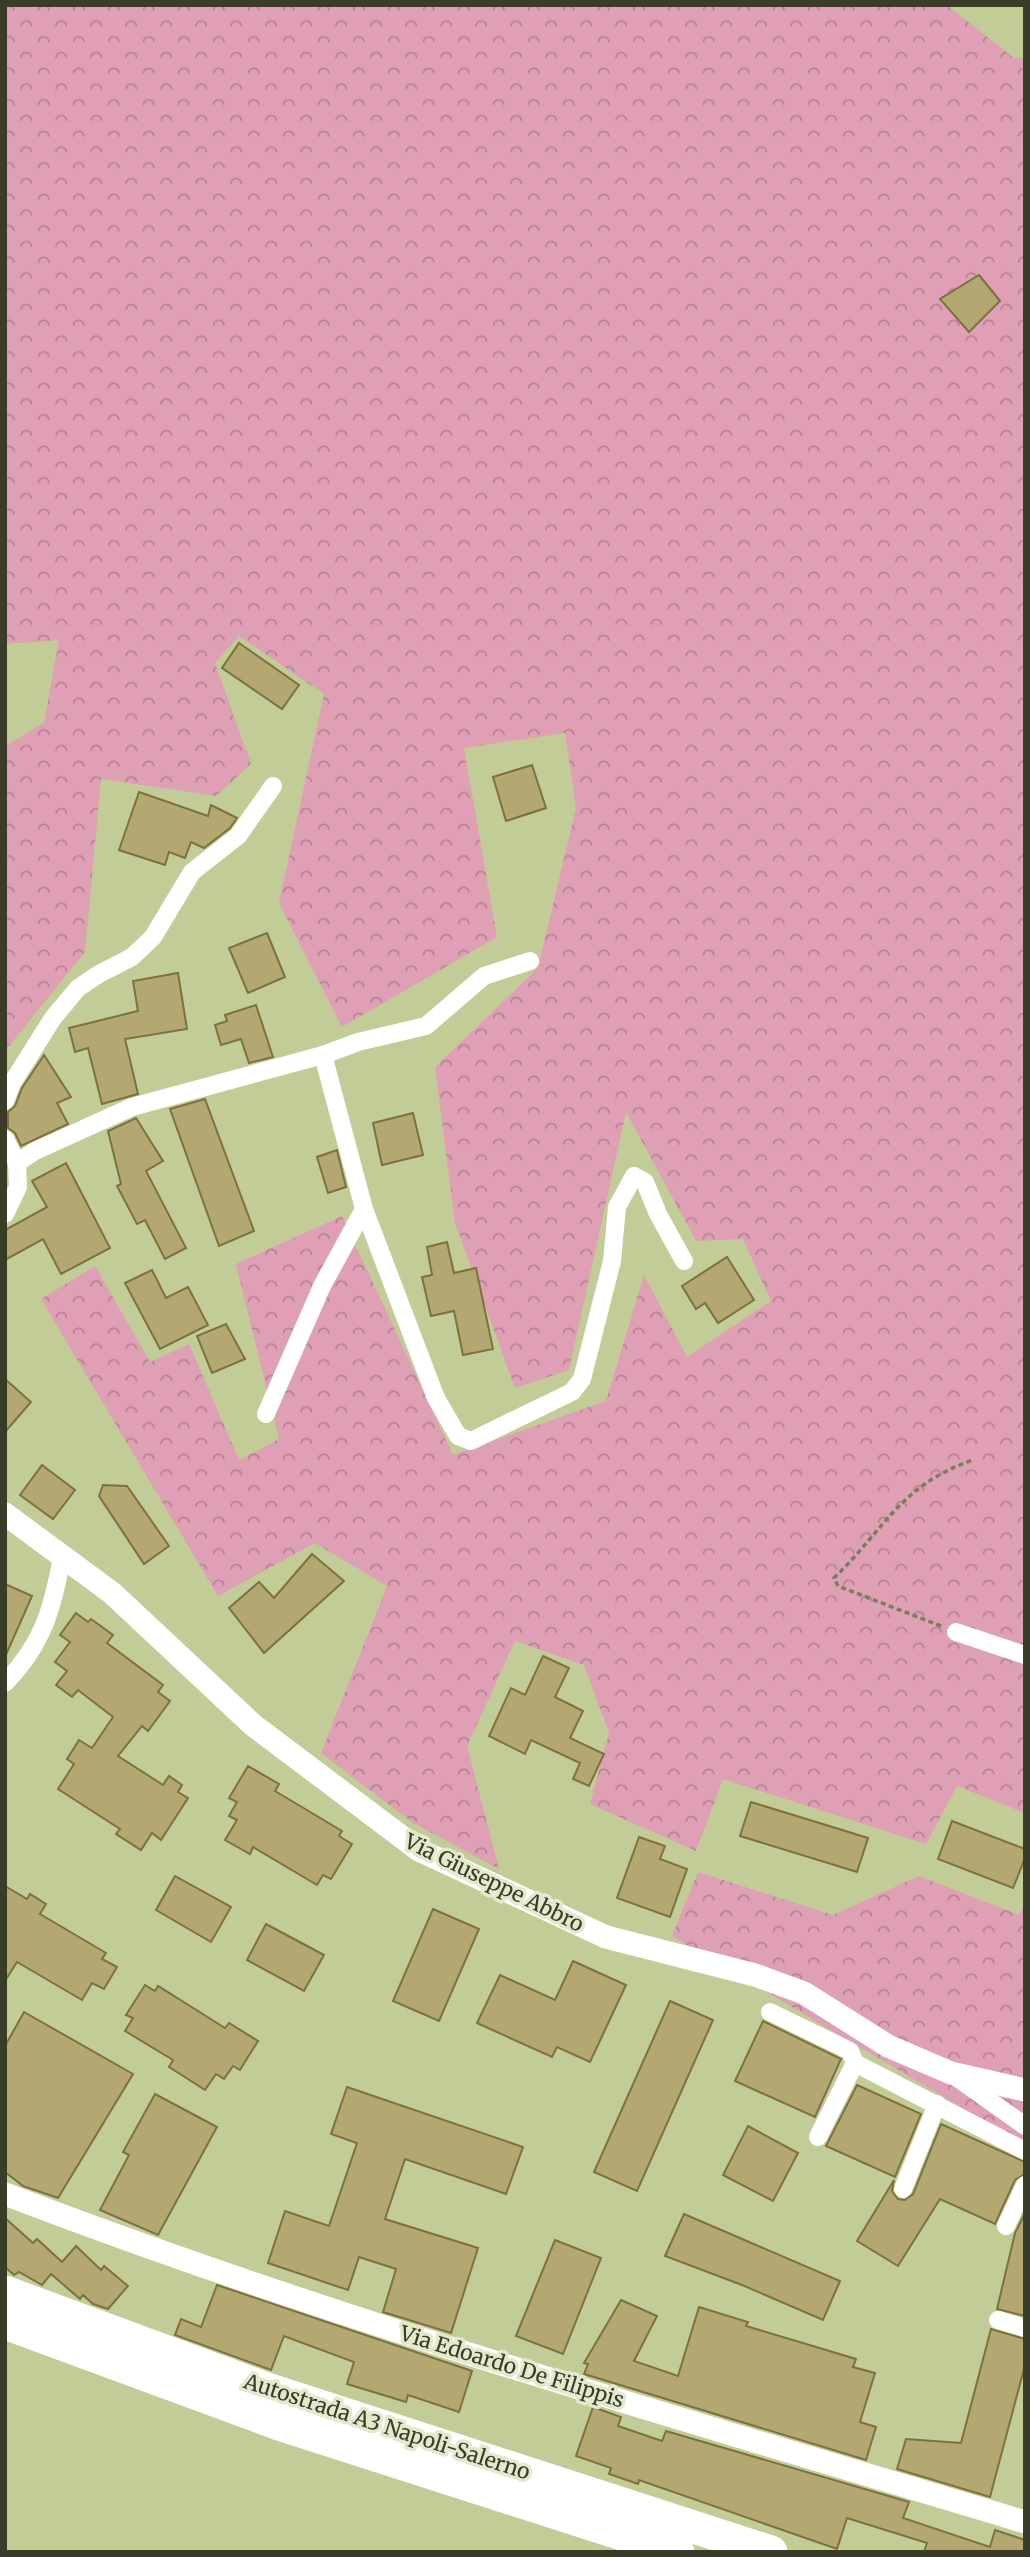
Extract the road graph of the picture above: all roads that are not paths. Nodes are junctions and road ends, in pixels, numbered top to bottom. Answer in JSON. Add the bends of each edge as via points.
{"nodes":[{"id":1,"x":273,"y":786,"type":"dead end"},
{"id":2,"x":530,"y":961,"type":"dead end"},
{"id":3,"x":323,"y":1055,"type":"junction"},
{"id":4,"x":5,"y":1101,"type":"edge"},
{"id":5,"x":5,"y":1139,"type":"edge"},
{"id":6,"x":17,"y":1163,"type":"junction"},
{"id":7,"x":364,"y":1209,"type":"junction"},
{"id":8,"x":5,"y":1214,"type":"edge"},
{"id":9,"x":684,"y":1261,"type":"dead end"},
{"id":10,"x":266,"y":1414,"type":"dead end"},
{"id":11,"x":5,"y":1514,"type":"edge"},
{"id":12,"x":62,"y":1556,"type":"junction"},
{"id":13,"x":956,"y":1632,"type":"road end"},
{"id":14,"x":1025,"y":1655,"type":"edge"},
{"id":15,"x":5,"y":1683,"type":"edge"},
{"id":16,"x":770,"y":2012,"type":"dead end"},
{"id":17,"x":855,"y":2063,"type":"junction"},
{"id":18,"x":951,"y":2073,"type":"junction"},
{"id":19,"x":1025,"y":2091,"type":"edge"},
{"id":20,"x":937,"y":2104,"type":"junction"},
{"id":21,"x":1025,"y":2126,"type":"edge"},
{"id":22,"x":818,"y":2137,"type":"dead end"},
{"id":23,"x":1025,"y":2151,"type":"edge"},
{"id":24,"x":1025,"y":2185,"type":"edge"},
{"id":25,"x":903,"y":2189,"type":"dead end"},
{"id":26,"x":5,"y":2194,"type":"edge"},
{"id":27,"x":1006,"y":2226,"type":"dead end"},
{"id":28,"x":5,"y":2292,"type":"edge"},
{"id":29,"x":998,"y":2320,"type":"dead end"},
{"id":30,"x":5,"y":2323,"type":"edge"},
{"id":31,"x":1025,"y":2328,"type":"edge"},
{"id":32,"x":1025,"y":2522,"type":"edge"},
{"id":33,"x":678,"y":2552,"type":"edge"},
{"id":34,"x":771,"y":2552,"type":"edge"}],
"edges":[{"from":1,"to":4,"type":"street","via":[[238,836],[192,872],[153,937],[132,957],[78,988],[53,1018]]},
{"from":2,"to":3,"type":"street","via":[[484,976],[426,1026]]},
{"from":3,"to":6,"type":"street","via":[[132,1107]]},
{"from":3,"to":7,"type":"street"},
{"from":5,"to":6,"type":"street"},
{"from":6,"to":8,"type":"street","via":[[18,1187]]},
{"from":7,"to":9,"type":"street","via":[[436,1398],[458,1436],[471,1441],[572,1392],[582,1379],[612,1261],[617,1207],[634,1176],[645,1182]]},
{"from":7,"to":10,"type":"street","via":[[322,1286]]},
{"from":11,"to":12,"type":"street","name":"Via Giuseppe Abbro"},
{"from":12,"to":15,"type":"street","via":[[54,1605],[25,1662]]},
{"from":12,"to":18,"type":"street","name":"Via Giuseppe Abbro","via":[[112,1593],[253,1725],[419,1850],[606,1937],[755,1975],[804,1993],[888,2046]]},
{"from":13,"to":14,"type":"street"},
{"from":16,"to":17,"type":"street","via":[[850,2051]]},
{"from":17,"to":20,"type":"street"},
{"from":17,"to":22,"type":"street"},
{"from":18,"to":19,"type":"street","name":"Via Giuseppe Abbro"},
{"from":18,"to":21,"type":"street"},
{"from":20,"to":23,"type":"street"},
{"from":20,"to":25,"type":"street"},
{"from":24,"to":27,"type":"street"},
{"from":26,"to":32,"type":"street","name":"Via Edoardo De Filippis","via":[[168,2257],[356,2319]]},
{"from":28,"to":34,"type":"highway","name":"Autostrada A3 Napoli-Salerno","via":[[267,2389]]},
{"from":29,"to":31,"type":"street"},
{"from":30,"to":33,"type":"highway","name":"Autostrada A3 Napoli-Salerno","via":[[279,2424]]}]}
